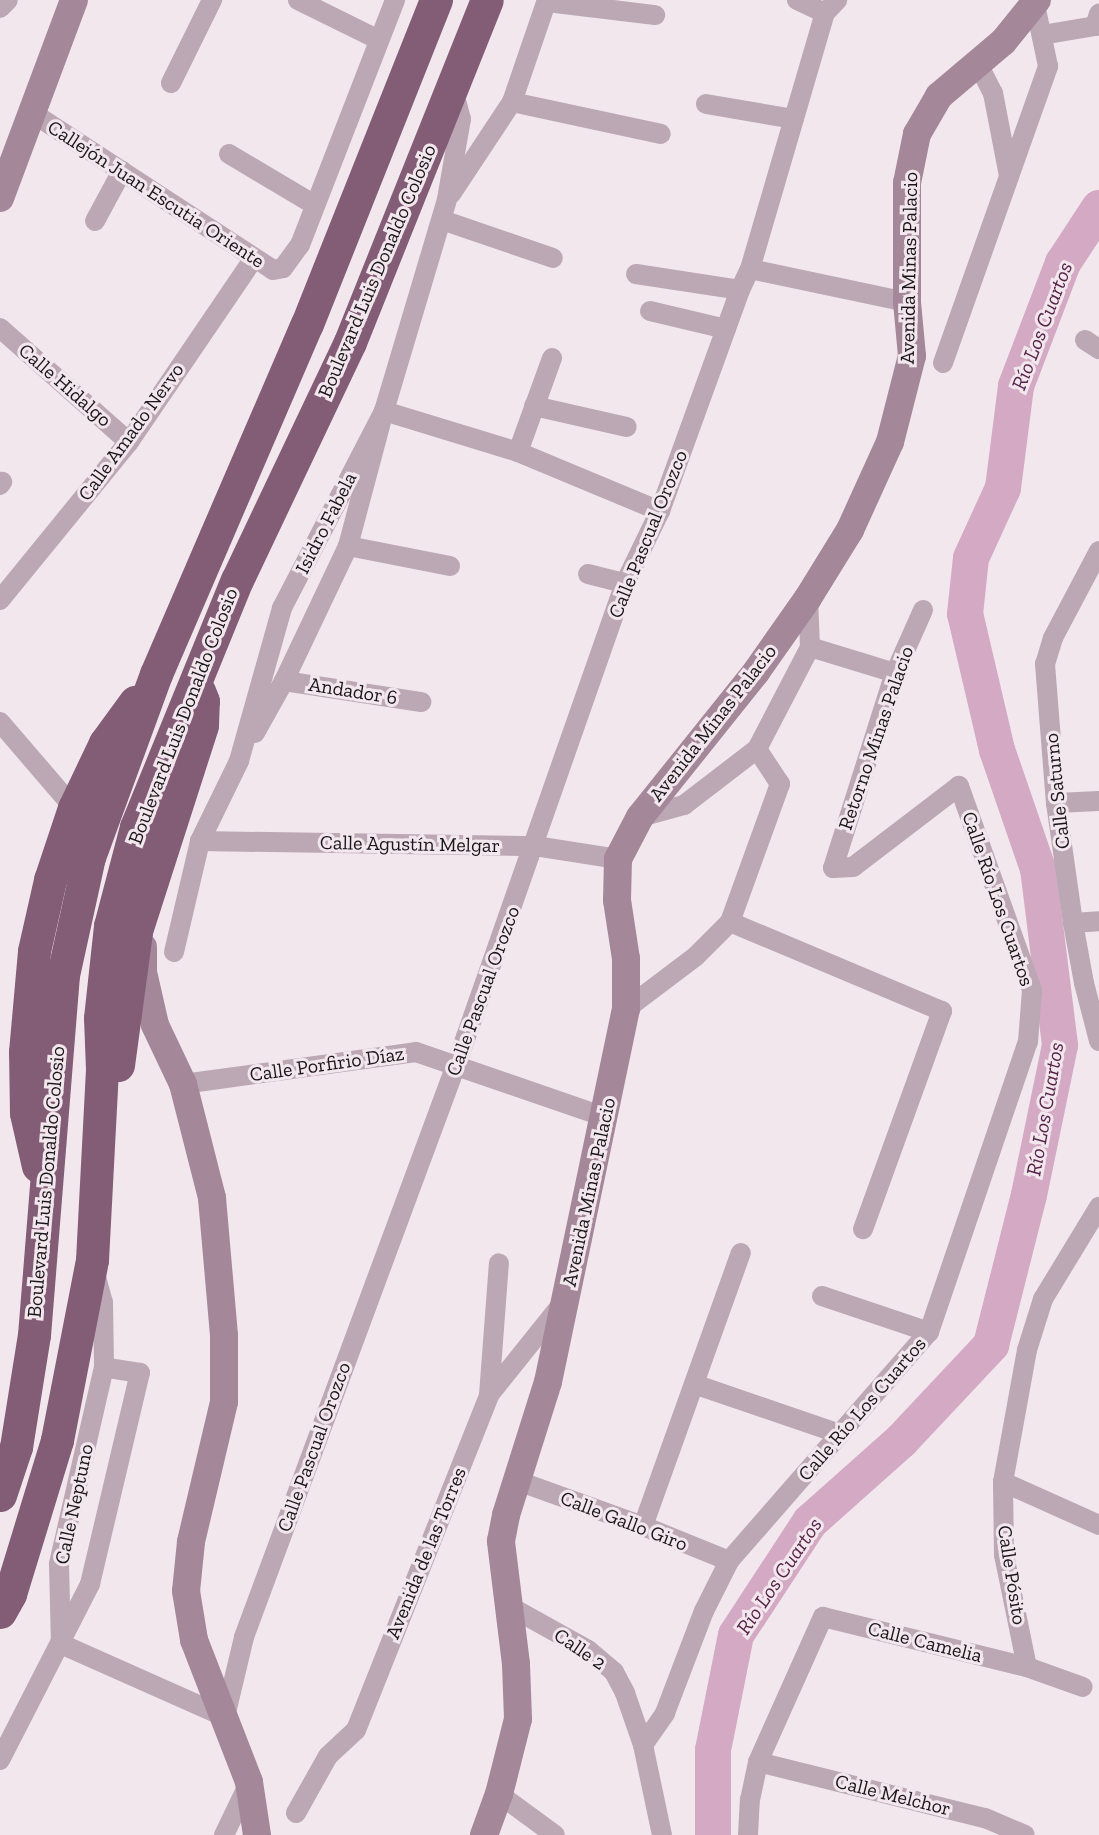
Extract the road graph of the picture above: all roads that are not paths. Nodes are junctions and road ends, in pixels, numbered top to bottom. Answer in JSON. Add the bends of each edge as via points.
{"nodes":[{"id":1,"x":8,"y":0,"type":"edge"},
{"id":2,"x":74,"y":0,"type":"edge"},
{"id":3,"x":212,"y":0,"type":"edge"},
{"id":4,"x":298,"y":0,"type":"edge"},
{"id":5,"x":395,"y":0,"type":"edge"},
{"id":6,"x":436,"y":0,"type":"edge"},
{"id":7,"x":442,"y":0,"type":"edge"},
{"id":8,"x":797,"y":0,"type":"edge"},
{"id":9,"x":547,"y":1,"type":"edge"},
{"id":10,"x":1036,"y":2,"type":"edge"},
{"id":11,"x":486,"y":3,"type":"edge"},
{"id":12,"x":831,"y":7,"type":"edge"},
{"id":13,"x":0,"y":8,"type":"edge"},
{"id":14,"x":1099,"y":14,"type":"edge"},
{"id":15,"x":655,"y":15,"type":"dead end"},
{"id":16,"x":1042,"y":35,"type":"junction"},
{"id":17,"x":379,"y":40,"type":"junction"},
{"id":18,"x":978,"y":64,"type":"junction"},
{"id":19,"x":171,"y":83,"type":"dead end"},
{"id":20,"x":453,"y":90,"type":"junction"},
{"id":21,"x":512,"y":102,"type":"junction"},
{"id":22,"x":706,"y":104,"type":"dead end"},
{"id":23,"x":31,"y":112,"type":"junction"},
{"id":24,"x":794,"y":119,"type":"junction"},
{"id":25,"x":661,"y":134,"type":"dead end"},
{"id":26,"x":229,"y":154,"type":"dead end"},
{"id":27,"x":122,"y":171,"type":"junction"},
{"id":28,"x":1010,"y":176,"type":"junction"},
{"id":29,"x":0,"y":198,"type":"edge"},
{"id":30,"x":447,"y":199,"type":"junction"},
{"id":31,"x":315,"y":204,"type":"junction"},
{"id":32,"x":442,"y":220,"type":"junction"},
{"id":33,"x":95,"y":221,"type":"dead end"},
{"id":34,"x":254,"y":258,"type":"junction"},
{"id":35,"x":553,"y":258,"type":"dead end"},
{"id":36,"x":750,"y":269,"type":"junction"},
{"id":37,"x":636,"y":274,"type":"dead end"},
{"id":38,"x":740,"y":290,"type":"junction"},
{"id":39,"x":908,"y":302,"type":"junction"},
{"id":40,"x":650,"y":311,"type":"dead end"},
{"id":41,"x":307,"y":324,"type":"junction"},
{"id":42,"x":0,"y":328,"type":"edge"},
{"id":43,"x":726,"y":329,"type":"junction"},
{"id":44,"x":350,"y":342,"type":"junction"},
{"id":45,"x":552,"y":358,"type":"dead end"},
{"id":46,"x":943,"y":363,"type":"dead end"},
{"id":47,"x":534,"y":406,"type":"junction"},
{"id":48,"x":384,"y":411,"type":"junction"},
{"id":49,"x":627,"y":427,"type":"dead end"},
{"id":50,"x":129,"y":442,"type":"junction"},
{"id":51,"x":518,"y":452,"type":"junction"},
{"id":52,"x":660,"y":511,"type":"junction"},
{"id":53,"x":348,"y":546,"type":"junction"},
{"id":54,"x":1099,"y":551,"type":"edge"},
{"id":55,"x":450,"y":566,"type":"dead end"},
{"id":56,"x":588,"y":574,"type":"dead end"},
{"id":57,"x":625,"y":583,"type":"junction"},
{"id":58,"x":808,"y":598,"type":"junction"},
{"id":59,"x":0,"y":600,"type":"edge"},
{"id":60,"x":923,"y":610,"type":"dead end"},
{"id":61,"x":810,"y":646,"type":"junction"},
{"id":62,"x":156,"y":674,"type":"junction"},
{"id":63,"x":895,"y":674,"type":"junction"},
{"id":64,"x":196,"y":681,"type":"junction"},
{"id":65,"x":284,"y":681,"type":"junction"},
{"id":66,"x":421,"y":702,"type":"dead end"},
{"id":67,"x":0,"y":722,"type":"edge"},
{"id":68,"x":757,"y":748,"type":"junction"},
{"id":69,"x":239,"y":761,"type":"junction"},
{"id":70,"x":959,"y":786,"type":"joint"},
{"id":71,"x":1099,"y":801,"type":"edge"},
{"id":72,"x":1056,"y":803,"type":"junction"},
{"id":73,"x":74,"y":808,"type":"junction"},
{"id":74,"x":640,"y":817,"type":"junction"},
{"id":75,"x":200,"y":841,"type":"junction"},
{"id":76,"x":535,"y":846,"type":"junction"},
{"id":77,"x":618,"y":859,"type":"junction"},
{"id":78,"x":142,"y":917,"type":"junction"},
{"id":79,"x":1099,"y":921,"type":"edge"},
{"id":80,"x":730,"y":922,"type":"junction"},
{"id":81,"x":1073,"y":923,"type":"junction"},
{"id":82,"x":174,"y":952,"type":"dead end"},
{"id":83,"x":1091,"y":985,"type":"edge"},
{"id":84,"x":626,"y":1009,"type":"junction"},
{"id":85,"x":155,"y":1025,"type":"junction"},
{"id":86,"x":1099,"y":1041,"type":"edge"},
{"id":87,"x":118,"y":1064,"type":"junction"},
{"id":88,"x":456,"y":1065,"type":"junction"},
{"id":89,"x":183,"y":1083,"type":"junction"},
{"id":90,"x":100,"y":1101,"type":"junction"},
{"id":91,"x":605,"y":1117,"type":"junction"},
{"id":92,"x":45,"y":1192,"type":"junction"},
{"id":93,"x":1099,"y":1208,"type":"edge"},
{"id":94,"x":863,"y":1229,"type":"dead end"},
{"id":95,"x":741,"y":1253,"type":"dead end"},
{"id":96,"x":92,"y":1260,"type":"junction"},
{"id":97,"x":499,"y":1263,"type":"dead end"},
{"id":98,"x":822,"y":1296,"type":"dead end"},
{"id":99,"x":567,"y":1298,"type":"junction"},
{"id":100,"x":928,"y":1332,"type":"junction"},
{"id":101,"x":104,"y":1367,"type":"junction"},
{"id":102,"x":694,"y":1384,"type":"junction"},
{"id":103,"x":489,"y":1395,"type":"junction"},
{"id":104,"x":840,"y":1434,"type":"junction"},
{"id":105,"x":518,"y":1481,"type":"junction"},
{"id":106,"x":1003,"y":1482,"type":"junction"},
{"id":107,"x":0,"y":1495,"type":"edge"},
{"id":108,"x":1099,"y":1525,"type":"edge"},
{"id":109,"x":643,"y":1526,"type":"junction"},
{"id":110,"x":729,"y":1561,"type":"junction"},
{"id":111,"x":509,"y":1606,"type":"junction"},
{"id":112,"x":0,"y":1612,"type":"edge"},
{"id":113,"x":61,"y":1644,"type":"junction"},
{"id":114,"x":1027,"y":1667,"type":"junction"},
{"id":115,"x":1083,"y":1686,"type":"dead end"},
{"id":116,"x":225,"y":1717,"type":"junction"},
{"id":117,"x":643,"y":1744,"type":"junction"},
{"id":118,"x":0,"y":1760,"type":"edge"},
{"id":119,"x":758,"y":1762,"type":"junction"},
{"id":120,"x":249,"y":1782,"type":"junction"},
{"id":121,"x":499,"y":1794,"type":"junction"},
{"id":122,"x":296,"y":1813,"type":"dead end"},
{"id":123,"x":224,"y":1835,"type":"edge"},
{"id":124,"x":257,"y":1835,"type":"edge"},
{"id":125,"x":484,"y":1835,"type":"edge"},
{"id":126,"x":555,"y":1835,"type":"edge"},
{"id":127,"x":662,"y":1835,"type":"edge"},
{"id":128,"x":748,"y":1835,"type":"edge"},
{"id":129,"x":1025,"y":1835,"type":"edge"}],
"edges":[{"from":1,"to":13,"type":"street"},
{"from":2,"to":23,"type":"main road"},
{"from":3,"to":19,"type":"street"},
{"from":4,"to":17,"type":"street"},
{"from":5,"to":17,"type":"street"},
{"from":6,"to":41,"type":"highway","name":"Boulevard Luis Donaldo Colosio"},
{"from":7,"to":11,"type":"highway","via":[[444,7],[390,138],[395,146],[407,151],[416,144],[471,18]]},
{"from":8,"to":12,"type":"street"},
{"from":9,"to":15,"type":"street"},
{"from":9,"to":21,"type":"street"},
{"from":10,"to":16,"type":"street"},
{"from":10,"to":18,"type":"main road","name":"Avenida Minas Palacio","via":[[1003,42]]},
{"from":11,"to":20,"type":"highway","name":"Boulevard Luis Donaldo Colosio"},
{"from":12,"to":24,"type":"street","name":"Calle Pascual Orozco"},
{"from":14,"to":16,"type":"street","via":[[1095,26]]},
{"from":16,"to":28,"type":"street","via":[[1048,66]]},
{"from":17,"to":31,"type":"street"},
{"from":18,"to":28,"type":"street","via":[[993,93]]},
{"from":18,"to":39,"type":"main road","name":"Avenida Minas Palacio","via":[[939,96],[917,134],[907,183]]},
{"from":20,"to":30,"type":"street","name":"Isidro Fabela","via":[[461,119]]},
{"from":20,"to":44,"type":"highway","name":"Boulevard Luis Donaldo Colosio"},
{"from":21,"to":25,"type":"street"},
{"from":21,"to":30,"type":"street"},
{"from":22,"to":24,"type":"street"},
{"from":23,"to":27,"type":"street","name":"Callejón Juan Escutia Oriente"},
{"from":23,"to":29,"type":"main road"},
{"from":24,"to":36,"type":"street","name":"Calle Pascual Orozco"},
{"from":26,"to":31,"type":"street"},
{"from":27,"to":33,"type":"street"},
{"from":27,"to":34,"type":"street","name":"Callejón Juan Escutia Oriente"},
{"from":28,"to":46,"type":"street"},
{"from":30,"to":32,"type":"street","name":"Isidro Fabela"},
{"from":31,"to":34,"type":"street","name":"Callejón Juan Escutia Oriente","via":[[300,245],[283,268],[273,270]]},
{"from":32,"to":35,"type":"street"},
{"from":32,"to":48,"type":"street","name":"Isidro Fabela"},
{"from":34,"to":50,"type":"street","name":"Calle Amado Nervo"},
{"from":36,"to":38,"type":"street","name":"Calle Pascual Orozco"},
{"from":36,"to":39,"type":"street"},
{"from":37,"to":38,"type":"street"},
{"from":38,"to":43,"type":"street","name":"Calle Pascual Orozco"},
{"from":39,"to":58,"type":"main road","name":"Avenida Minas Palacio","via":[[912,356],[891,442],[850,530]]},
{"from":40,"to":43,"type":"street"},
{"from":41,"to":44,"type":"highway","via":[[320,312],[359,219],[368,211],[385,217],[388,226],[348,330]]},
{"from":41,"to":62,"type":"highway","name":"Boulevard Luis Donaldo Colosio"},
{"from":42,"to":50,"type":"street","name":"Calle Hidalgo"},
{"from":43,"to":52,"type":"street","name":"Calle Pascual Orozco"},
{"from":44,"to":64,"type":"highway","name":"Boulevard Luis Donaldo Colosio","via":[[237,580]]},
{"from":45,"to":47,"type":"street"},
{"from":47,"to":49,"type":"street"},
{"from":47,"to":51,"type":"street"},
{"from":48,"to":51,"type":"street"},
{"from":48,"to":53,"type":"street"},
{"from":48,"to":69,"type":"street","name":"Isidro Fabela","via":[[282,608]]},
{"from":50,"to":59,"type":"street","name":"Calle Amado Nervo"},
{"from":51,"to":52,"type":"street"},
{"from":52,"to":57,"type":"street","name":"Calle Pascual Orozco"},
{"from":53,"to":55,"type":"street"},
{"from":53,"to":65,"type":"street"},
{"from":54,"to":72,"type":"street","name":"Calle Saturno","via":[[1053,638],[1046,664]]},
{"from":56,"to":57,"type":"street"},
{"from":57,"to":76,"type":"street","name":"Calle Pascual Orozco"},
{"from":58,"to":61,"type":"street","name":"Avenida Minas Palacio"},
{"from":58,"to":74,"type":"main road","name":"Avenida Minas Palacio","via":[[756,672]]},
{"from":60,"to":63,"type":"street","name":"Retorno Minas Palacio"},
{"from":61,"to":63,"type":"street"},
{"from":61,"to":68,"type":"street","name":"Avenida Minas Palacio"},
{"from":62,"to":73,"type":"highway","via":[[105,743]]},
{"from":62,"to":92,"type":"highway","name":"Boulevard Luis Donaldo Colosio","via":[[89,857],[63,975]]},
{"from":63,"to":70,"type":"street","name":"Retorno Minas Palacio","via":[[833,868],[853,867]]},
{"from":64,"to":78,"type":"highway","via":[[203,701],[202,725]]},
{"from":64,"to":90,"type":"highway","name":"Boulevard Luis Donaldo Colosio","via":[[136,827],[110,926],[100,1018]]},
{"from":65,"to":66,"type":"street","name":"Andador 6"},
{"from":65,"to":69,"type":"street"},
{"from":67,"to":73,"type":"street"},
{"from":68,"to":74,"type":"street","via":[[684,805]]},
{"from":68,"to":80,"type":"street","via":[[780,784]]},
{"from":69,"to":75,"type":"street","name":"Isidro Fabela"},
{"from":70,"to":100,"type":"street","name":"Calle Río Los Cuartos","via":[[1032,990],[1028,1042]]},
{"from":71,"to":72,"type":"street"},
{"from":72,"to":81,"type":"street","name":"Calle Saturno"},
{"from":73,"to":92,"type":"highway","via":[[50,880],[34,951],[25,1052],[26,1113]]},
{"from":74,"to":77,"type":"main road","name":"Avenida Minas Palacio"},
{"from":75,"to":76,"type":"street","name":"Calle Agustín Melgar"},
{"from":75,"to":82,"type":"street","name":"Isidro Fabela"},
{"from":76,"to":77,"type":"street","name":"Calle Agustín Melgar"},
{"from":76,"to":88,"type":"street","name":"Calle Pascual Orozco"},
{"from":77,"to":84,"type":"main road","name":"Avenida Minas Palacio","via":[[617,900],[626,959]]},
{"from":78,"to":85,"type":"main road","via":[[143,972]]},
{"from":78,"to":87,"type":"highway","via":[[136,931]]},
{"from":79,"to":81,"type":"street"},
{"from":80,"to":84,"type":"street","via":[[696,956]]},
{"from":80,"to":94,"type":"street","via":[[942,1011]]},
{"from":81,"to":83,"type":"street","name":"Calle Saturno"},
{"from":83,"to":86,"type":"street","name":"Calle Saturno"},
{"from":84,"to":91,"type":"main road","name":"Avenida Minas Palacio"},
{"from":85,"to":87,"type":"main road","via":[[136,1034]]},
{"from":85,"to":89,"type":"main road"},
{"from":87,"to":90,"type":"highway"},
{"from":88,"to":89,"type":"street","name":"Calle Porfirio Díaz","via":[[416,1052]]},
{"from":88,"to":91,"type":"street","name":"Calle Porfirio Díaz"},
{"from":88,"to":116,"type":"street","name":"Calle Pascual Orozco","via":[[244,1636]]},
{"from":89,"to":116,"type":"main road","via":[[212,1198],[224,1358],[224,1402],[191,1542],[186,1591],[194,1640]]},
{"from":90,"to":96,"type":"highway","name":"Boulevard Luis Donaldo Colosio"},
{"from":91,"to":99,"type":"main road","name":"Avenida Minas Palacio"},
{"from":92,"to":107,"type":"highway","name":"Boulevard Luis Donaldo Colosio","via":[[34,1335],[16,1448]]},
{"from":93,"to":106,"type":"street","name":"Calle Pósito","via":[[1043,1299],[1027,1350]]},
{"from":95,"to":102,"type":"street"},
{"from":96,"to":101,"type":"street","name":"Calle Neptuno","via":[[103,1302]]},
{"from":96,"to":112,"type":"highway","name":"Boulevard Luis Donaldo Colosio","via":[[57,1440],[10,1594]]},
{"from":97,"to":103,"type":"street"},
{"from":98,"to":100,"type":"street"},
{"from":99,"to":103,"type":"street","name":"Avenida de las Torres"},
{"from":99,"to":105,"type":"main road","name":"Avenida Minas Palacio","via":[[548,1382]]},
{"from":100,"to":104,"type":"street","name":"Calle Río Los Cuartos"},
{"from":101,"to":113,"type":"street","name":"Calle Neptuno","via":[[59,1564]]},
{"from":101,"to":113,"type":"street","via":[[140,1373],[90,1584]]},
{"from":102,"to":104,"type":"street"},
{"from":102,"to":109,"type":"street"},
{"from":103,"to":122,"type":"street","name":"Avenida de las Torres","via":[[356,1730],[328,1756]]},
{"from":104,"to":110,"type":"street","name":"Calle Río Los Cuartos"},
{"from":105,"to":109,"type":"street","name":"Calle Gallo Giro"},
{"from":105,"to":111,"type":"main road","name":"Avenida Minas Palacio","via":[[501,1541]]},
{"from":106,"to":108,"type":"street"},
{"from":106,"to":114,"type":"street","name":"Calle Pósito","via":[[1004,1555]]},
{"from":109,"to":110,"type":"street","name":"Calle Gallo Giro"},
{"from":110,"to":117,"type":"street","name":"Calle Río Los Cuartos","via":[[704,1611],[664,1713]]},
{"from":111,"to":117,"type":"street","name":"Calle 2","via":[[588,1650],[614,1672]]},
{"from":111,"to":121,"type":"main road","name":"Avenida Minas Palacio","via":[[518,1719]]},
{"from":113,"to":116,"type":"street"},
{"from":113,"to":118,"type":"street"},
{"from":114,"to":115,"type":"street","name":"Calle Camelia"},
{"from":114,"to":119,"type":"street","name":"Calle Camelia","via":[[823,1617]]},
{"from":116,"to":120,"type":"main road"},
{"from":117,"to":127,"type":"street"},
{"from":119,"to":128,"type":"street"},
{"from":119,"to":129,"type":"street","name":"Calle Melchor","via":[[985,1818]]},
{"from":120,"to":123,"type":"street"},
{"from":120,"to":124,"type":"main road"},
{"from":121,"to":125,"type":"main road","name":"Avenida Minas Palacio"},
{"from":121,"to":126,"type":"street"}]}
